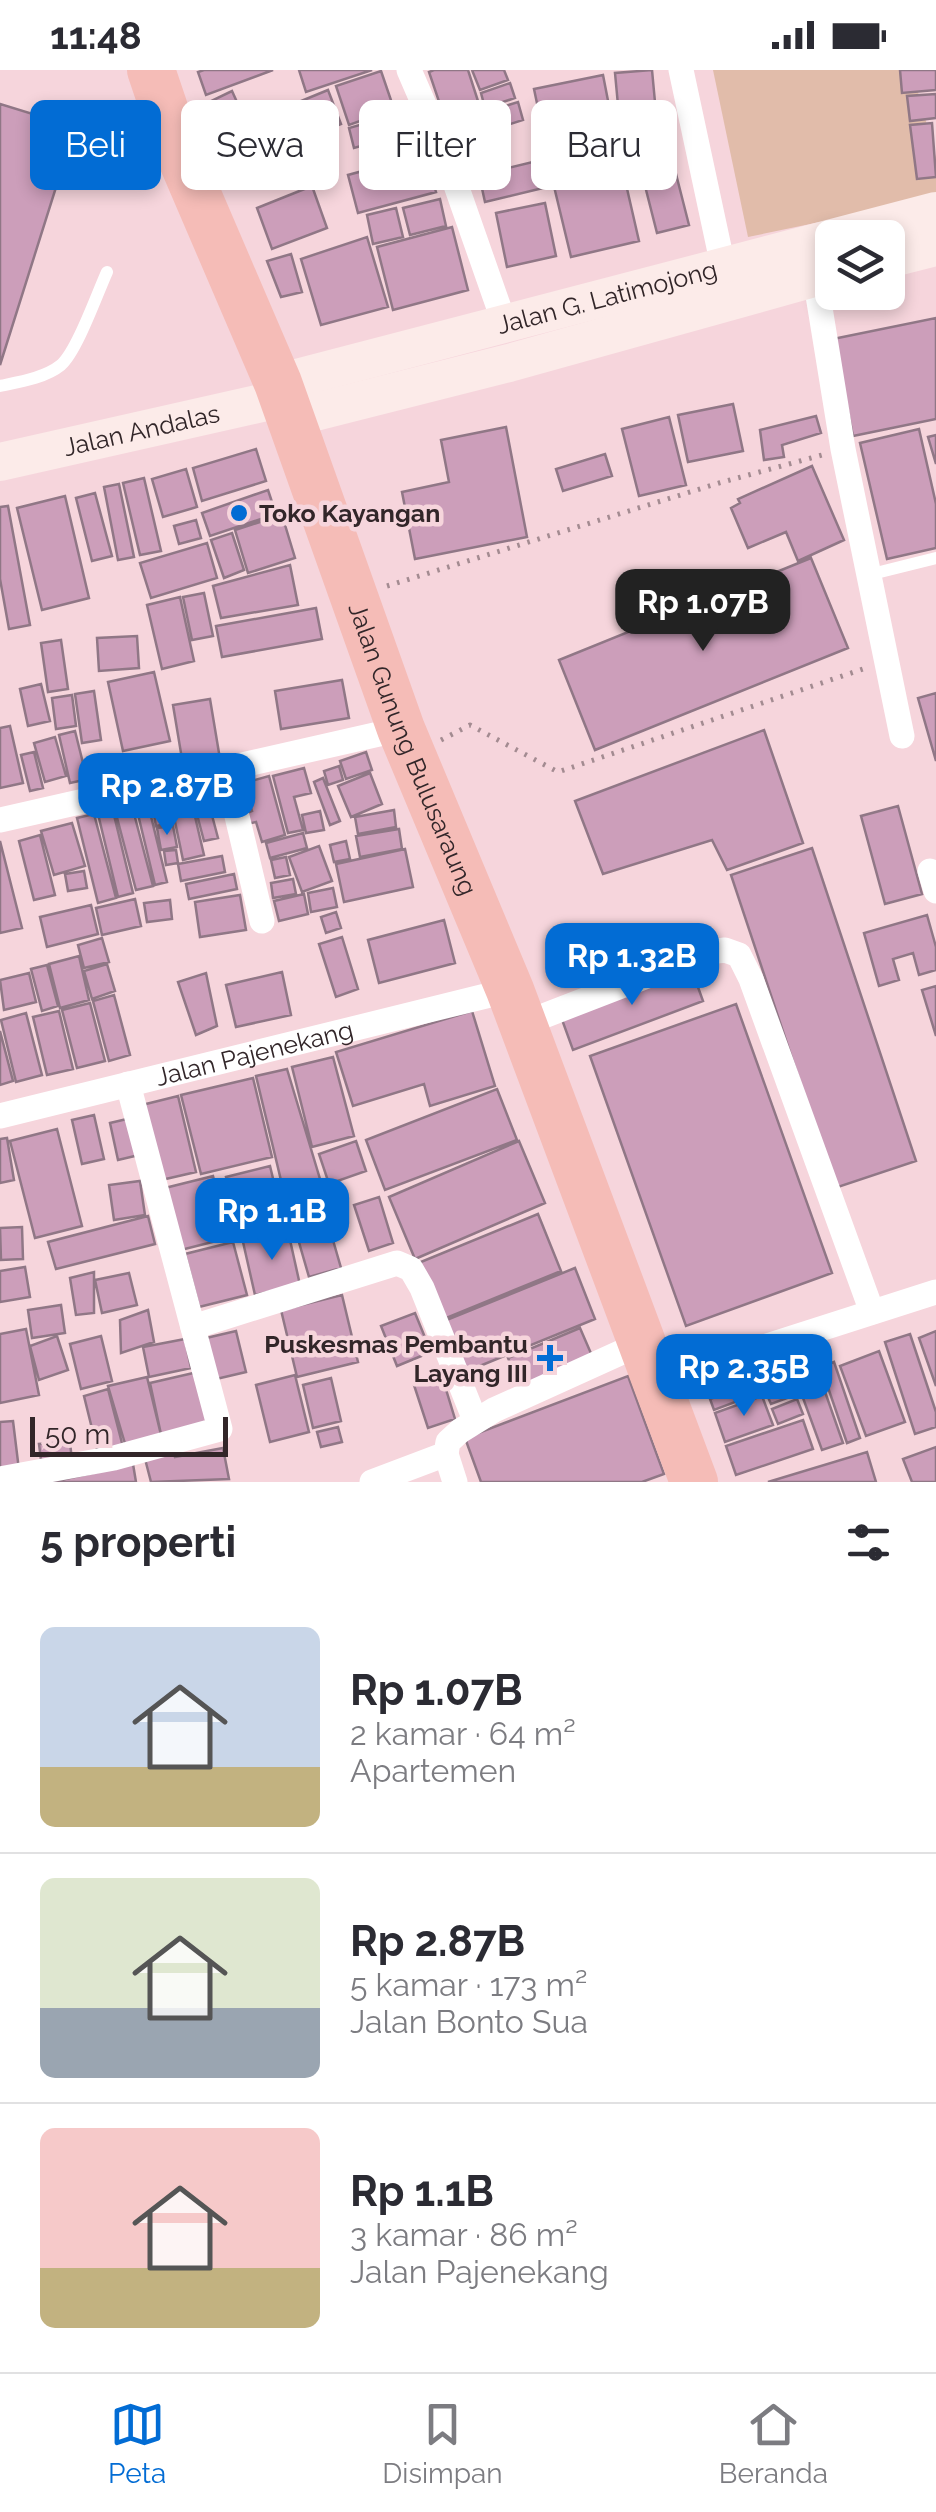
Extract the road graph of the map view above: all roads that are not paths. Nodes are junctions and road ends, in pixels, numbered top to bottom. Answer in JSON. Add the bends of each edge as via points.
{"nodes":[{"id":1,"x":151,"y":70,"type":"edge"},
{"id":2,"x":409,"y":70,"type":"edge"},
{"id":3,"x":681,"y":70,"type":"edge"},
{"id":4,"x":936,"y":211,"type":"edge"},
{"id":5,"x":936,"y":247,"type":"edge"},
{"id":6,"x":905,"y":255,"type":"edge"},
{"id":7,"x":723,"y":266,"type":"junction"},
{"id":8,"x":107,"y":272,"type":"dead end"},
{"id":9,"x":815,"y":277,"type":"edge"},
{"id":10,"x":828,"y":310,"type":"edge"},
{"id":11,"x":505,"y":325,"type":"junction"},
{"id":12,"x":0,"y":386,"type":"edge"},
{"id":13,"x":284,"y":400,"type":"junction"},
{"id":14,"x":0,"y":462,"type":"edge"},
{"id":15,"x":936,"y":558,"type":"edge"},
{"id":16,"x":868,"y":576,"type":"junction"},
{"id":17,"x":902,"y":736,"type":"dead end"},
{"id":18,"x":406,"y":742,"type":"junction"},
{"id":19,"x":226,"y":770,"type":"junction"},
{"id":20,"x":0,"y":820,"type":"edge"},
{"id":21,"x":262,"y":921,"type":"dead end"},
{"id":22,"x":516,"y":1007,"type":"junction"},
{"id":23,"x":128,"y":1084,"type":"junction"},
{"id":24,"x":0,"y":1116,"type":"edge"},
{"id":25,"x":936,"y":1292,"type":"edge"},
{"id":26,"x":872,"y":1312,"type":"junction"},
{"id":27,"x":193,"y":1327,"type":"junction"},
{"id":28,"x":651,"y":1362,"type":"junction"},
{"id":29,"x":475,"y":1420,"type":"junction"},
{"id":30,"x":446,"y":1454,"type":"junction"},
{"id":31,"x":0,"y":1479,"type":"edge"},
{"id":32,"x":372,"y":1482,"type":"edge"},
{"id":33,"x":454,"y":1482,"type":"edge"},
{"id":34,"x":694,"y":1482,"type":"edge"}],
"edges":[{"from":1,"to":13,"type":"highway","name":"Jalan Gunung Bulusaraung"},
{"from":2,"to":11,"type":"street"},
{"from":3,"to":7,"type":"street"},
{"from":4,"to":7,"type":"main road","name":"Jalan G. Latimojong"},
{"from":5,"to":6,"type":"main road"},
{"from":7,"to":11,"type":"main road","name":"Jalan G. Latimojong"},
{"from":8,"to":12,"type":"lane","via":[[61,365]]},
{"from":9,"to":13,"type":"main road","name":"Jalan G. Latimojong","via":[[508,362]]},
{"from":10,"to":16,"type":"street","via":[[843,450]]},
{"from":11,"to":13,"type":"main road","name":"Jalan G. Latimojong"},
{"from":13,"to":14,"type":"main road","name":"Jalan Andalas"},
{"from":13,"to":18,"type":"highway","name":"Jalan Gunung Bulusaraung"},
{"from":15,"to":16,"type":"lane"},
{"from":16,"to":17,"type":"street"},
{"from":18,"to":19,"type":"street"},
{"from":18,"to":22,"type":"highway","name":"Jalan Gunung Bulusaraung"},
{"from":19,"to":20,"type":"street"},
{"from":19,"to":21,"type":"street"},
{"from":22,"to":23,"type":"street","name":"Jalan Pajenekang"},
{"from":22,"to":26,"type":"street","name":"Jalan Pajenekang","via":[[710,952],[739,955]]},
{"from":22,"to":28,"type":"highway","name":"Jalan Gunung Bulusaraung"},
{"from":23,"to":24,"type":"street","name":"Jalan Pajenekang"},
{"from":23,"to":27,"type":"street"},
{"from":25,"to":26,"type":"street"},
{"from":26,"to":28,"type":"street"},
{"from":27,"to":29,"type":"street","via":[[398,1262],[422,1288]]},
{"from":27,"to":31,"type":"street","via":[[220,1429]]},
{"from":28,"to":29,"type":"street"},
{"from":28,"to":34,"type":"highway","name":"Jalan Gunung Bulusaraung"},
{"from":29,"to":30,"type":"street","via":[[448,1442]]},
{"from":30,"to":32,"type":"street"},
{"from":30,"to":33,"type":"street"}]}
